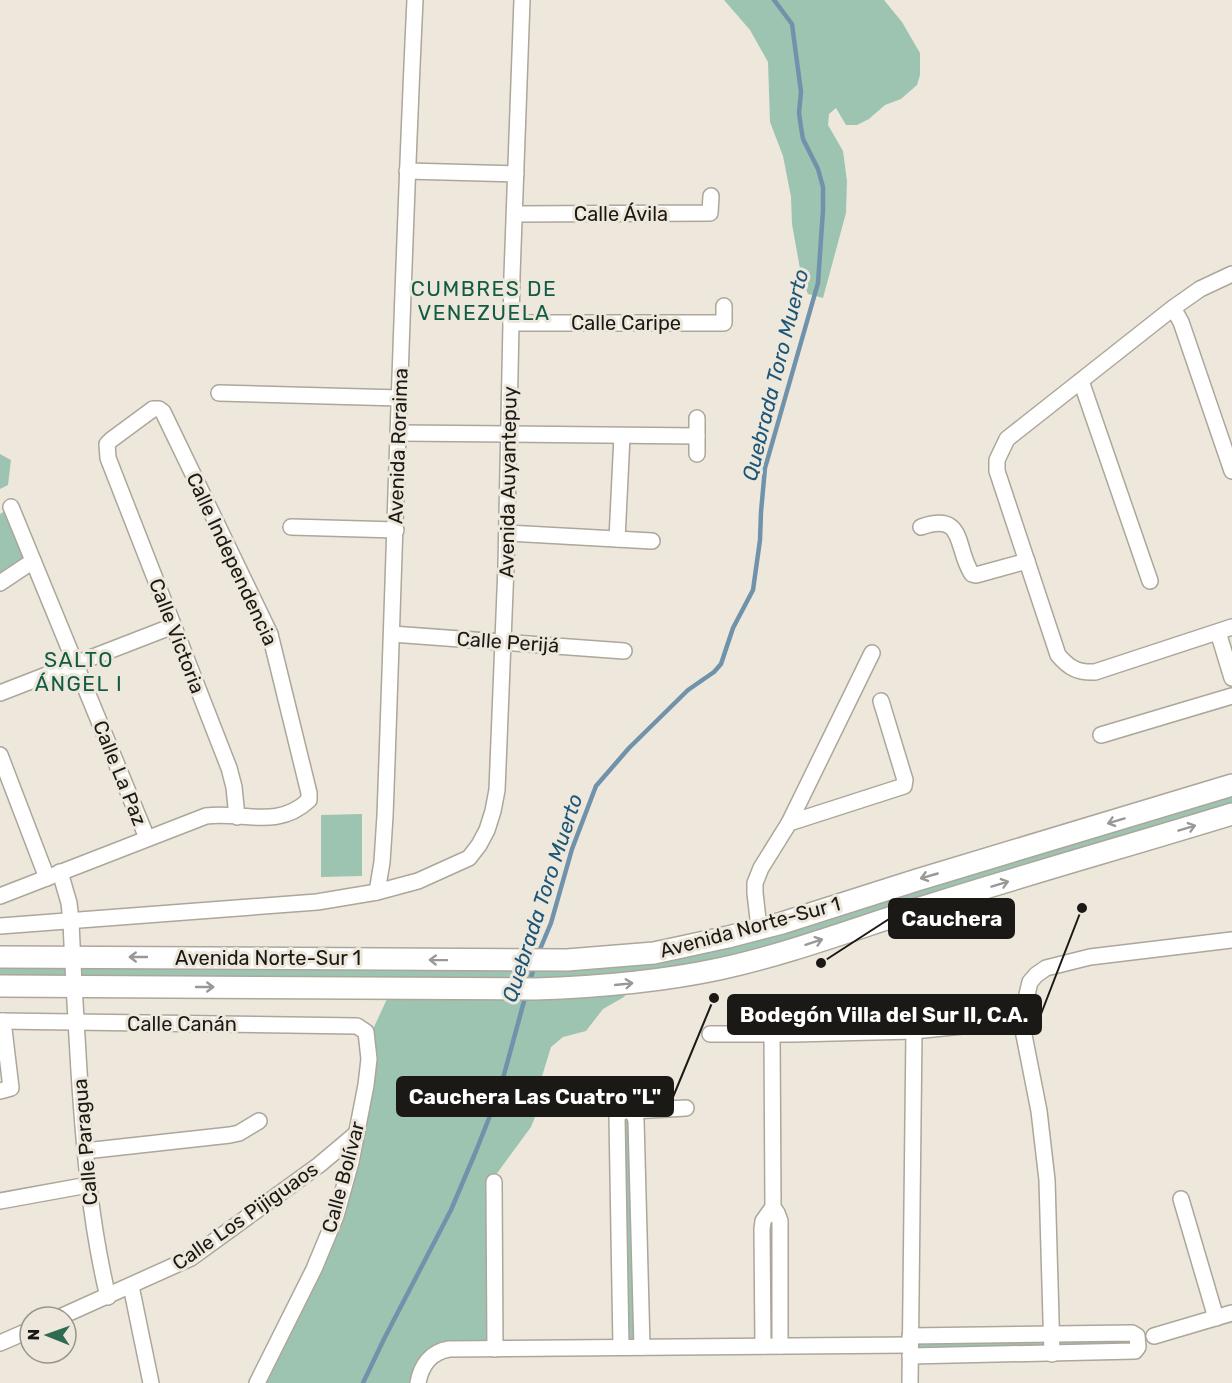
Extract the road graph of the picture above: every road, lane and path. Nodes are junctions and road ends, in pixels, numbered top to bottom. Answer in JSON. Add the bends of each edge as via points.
{"nodes":[{"id":1,"x":415,"y":0,"type":"edge"},
{"id":2,"x":522,"y":0,"type":"edge"},
{"id":3,"x":407,"y":171,"type":"junction"},
{"id":4,"x":516,"y":174,"type":"junction"},
{"id":5,"x":711,"y":196,"type":"dead end"},
{"id":6,"x":515,"y":214,"type":"junction"},
{"id":7,"x":1232,"y":274,"type":"edge"},
{"id":8,"x":724,"y":306,"type":"dead end"},
{"id":9,"x":1173,"y":308,"type":"junction"},
{"id":10,"x":511,"y":323,"type":"junction"},
{"id":11,"x":1081,"y":381,"type":"junction"},
{"id":12,"x":219,"y":393,"type":"dead end"},
{"id":13,"x":400,"y":398,"type":"junction"},
{"id":14,"x":697,"y":418,"type":"dead end"},
{"id":15,"x":399,"y":433,"type":"junction"},
{"id":16,"x":509,"y":435,"type":"junction"},
{"id":17,"x":622,"y":436,"type":"junction"},
{"id":18,"x":697,"y":436,"type":"junction"},
{"id":19,"x":697,"y":454,"type":"dead end"},
{"id":20,"x":108,"y":458,"type":"joint"},
{"id":21,"x":1232,"y":471,"type":"edge"},
{"id":22,"x":10,"y":507,"type":"dead end"},
{"id":23,"x":291,"y":527,"type":"dead end"},
{"id":24,"x":921,"y":527,"type":"dead end"},
{"id":25,"x":396,"y":530,"type":"junction"},
{"id":26,"x":507,"y":532,"type":"junction"},
{"id":27,"x":617,"y":539,"type":"junction"},
{"id":28,"x":652,"y":541,"type":"dead end"},
{"id":29,"x":33,"y":561,"type":"junction"},
{"id":30,"x":1027,"y":561,"type":"junction"},
{"id":31,"x":1150,"y":581,"type":"dead end"},
{"id":32,"x":0,"y":583,"type":"edge"},
{"id":33,"x":173,"y":626,"type":"junction"},
{"id":34,"x":1225,"y":630,"type":"edge"},
{"id":35,"x":392,"y":634,"type":"junction"},
{"id":36,"x":503,"y":642,"type":"junction"},
{"id":37,"x":624,"y":651,"type":"dead end"},
{"id":38,"x":872,"y":653,"type":"dead end"},
{"id":39,"x":75,"y":665,"type":"junction"},
{"id":40,"x":1232,"y":678,"type":"edge"},
{"id":41,"x":0,"y":693,"type":"edge"},
{"id":42,"x":1232,"y":696,"type":"edge"},
{"id":43,"x":881,"y":701,"type":"dead end"},
{"id":44,"x":1101,"y":735,"type":"dead end"},
{"id":45,"x":0,"y":755,"type":"edge"},
{"id":46,"x":1232,"y":785,"type":"edge"},
{"id":47,"x":1232,"y":814,"type":"edge"},
{"id":48,"x":237,"y":816,"type":"junction"},
{"id":49,"x":789,"y":824,"type":"junction"},
{"id":50,"x":147,"y":838,"type":"junction"},
{"id":51,"x":54,"y":875,"type":"junction"},
{"id":52,"x":377,"y":892,"type":"junction"},
{"id":53,"x":0,"y":896,"type":"edge"},
{"id":54,"x":71,"y":921,"type":"junction"},
{"id":55,"x":0,"y":926,"type":"edge"},
{"id":56,"x":759,"y":928,"type":"junction"},
{"id":57,"x":1232,"y":940,"type":"edge"},
{"id":58,"x":0,"y":957,"type":"edge"},
{"id":59,"x":73,"y":957,"type":"junction"},
{"id":60,"x":0,"y":986,"type":"edge"},
{"id":61,"x":74,"y":986,"type":"junction"},
{"id":62,"x":1021,"y":1020,"type":"junction"},
{"id":63,"x":2,"y":1021,"type":"edge"},
{"id":64,"x":76,"y":1023,"type":"junction"},
{"id":65,"x":363,"y":1028,"type":"joint"},
{"id":66,"x":914,"y":1031,"type":"junction"},
{"id":67,"x":710,"y":1034,"type":"dead end"},
{"id":68,"x":772,"y":1034,"type":"junction"},
{"id":69,"x":0,"y":1091,"type":"edge"},
{"id":70,"x":686,"y":1108,"type":"dead end"},
{"id":71,"x":632,"y":1111,"type":"junction"},
{"id":72,"x":259,"y":1121,"type":"dead end"},
{"id":73,"x":357,"y":1132,"type":"junction"},
{"id":74,"x":85,"y":1151,"type":"junction"},
{"id":75,"x":494,"y":1182,"type":"dead end"},
{"id":76,"x":88,"y":1185,"type":"junction"},
{"id":77,"x":1180,"y":1199,"type":"dead end"},
{"id":78,"x":0,"y":1201,"type":"edge"},
{"id":79,"x":773,"y":1208,"type":"junction"},
{"id":80,"x":639,"y":1235,"type":"junction"},
{"id":81,"x":619,"y":1236,"type":"junction"},
{"id":82,"x":131,"y":1286,"type":"junction"},
{"id":83,"x":108,"y":1296,"type":"junction"},
{"id":84,"x":78,"y":1309,"type":"edge"},
{"id":85,"x":1232,"y":1313,"type":"edge"},
{"id":86,"x":1216,"y":1318,"type":"junction"},
{"id":87,"x":1052,"y":1334,"type":"junction"},
{"id":88,"x":18,"y":1335,"type":"edge"},
{"id":89,"x":1154,"y":1336,"type":"dead end"},
{"id":90,"x":0,"y":1343,"type":"edge"},
{"id":91,"x":763,"y":1346,"type":"junction"},
{"id":92,"x":780,"y":1346,"type":"junction"},
{"id":93,"x":910,"y":1346,"type":"junction"},
{"id":94,"x":621,"y":1347,"type":"junction"},
{"id":95,"x":642,"y":1347,"type":"junction"},
{"id":96,"x":495,"y":1349,"type":"junction"},
{"id":97,"x":1052,"y":1354,"type":"junction"},
{"id":98,"x":151,"y":1383,"type":"edge"},
{"id":99,"x":257,"y":1383,"type":"edge"},
{"id":100,"x":418,"y":1383,"type":"edge"},
{"id":101,"x":910,"y":1383,"type":"edge"}],
"edges":[{"from":1,"to":3,"type":"street","name":"Avenida Roraima"},
{"from":2,"to":4,"type":"street","name":"Avenida Auyantepuy"},
{"from":3,"to":4,"type":"street"},
{"from":3,"to":13,"type":"street","name":"Avenida Roraima"},
{"from":4,"to":6,"type":"street","name":"Avenida Auyantepuy"},
{"from":5,"to":6,"type":"street","name":"Calle Ávila","via":[[710,213]]},
{"from":6,"to":10,"type":"street","name":"Avenida Auyantepuy"},
{"from":7,"to":9,"type":"street"},
{"from":8,"to":10,"type":"street","name":"Calle Caripe","via":[[724,323]]},
{"from":9,"to":11,"type":"street"},
{"from":9,"to":21,"type":"street"},
{"from":10,"to":16,"type":"street","name":"Avenida Auyantepuy"},
{"from":11,"to":30,"type":"street","via":[[1007,439],[997,460],[997,471]]},
{"from":11,"to":31,"type":"street"},
{"from":12,"to":13,"type":"street"},
{"from":13,"to":15,"type":"street","name":"Avenida Roraima"},
{"from":14,"to":18,"type":"street"},
{"from":15,"to":16,"type":"street"},
{"from":15,"to":25,"type":"street","name":"Avenida Roraima"},
{"from":16,"to":17,"type":"street"},
{"from":16,"to":26,"type":"street","name":"Avenida Auyantepuy"},
{"from":17,"to":18,"type":"street"},
{"from":17,"to":27,"type":"street"},
{"from":18,"to":19,"type":"street"},
{"from":20,"to":33,"type":"street","name":"Calle Victoria"},
{"from":20,"to":48,"type":"street","name":"Calle Independencia","via":[[107,444],[111,440],[153,410],[163,412],[270,634],[309,800],[301,807],[266,819]]},
{"from":22,"to":29,"type":"street","name":"Calle La Paz"},
{"from":23,"to":25,"type":"street"},
{"from":24,"to":30,"type":"street","via":[[934,522],[955,529],[972,574]]},
{"from":25,"to":35,"type":"street","name":"Avenida Roraima"},
{"from":26,"to":27,"type":"street"},
{"from":26,"to":36,"type":"street","name":"Avenida Auyantepuy"},
{"from":27,"to":28,"type":"street"},
{"from":29,"to":32,"type":"street"},
{"from":29,"to":39,"type":"street","name":"Calle La Paz"},
{"from":30,"to":34,"type":"street","via":[[1058,655],[1077,671],[1095,672]]},
{"from":33,"to":39,"type":"street"},
{"from":33,"to":48,"type":"street","name":"Calle Victoria","via":[[229,768]]},
{"from":34,"to":40,"type":"street"},
{"from":35,"to":36,"type":"street","name":"Calle Perijá"},
{"from":35,"to":52,"type":"street","name":"Avenida Roraima","via":[[384,839]]},
{"from":36,"to":37,"type":"street","name":"Calle Perijá"},
{"from":36,"to":52,"type":"street","name":"Avenida Auyantepuy","via":[[494,811],[479,846],[469,858],[418,881]]},
{"from":38,"to":49,"type":"street"},
{"from":39,"to":41,"type":"street"},
{"from":39,"to":50,"type":"street","name":"Calle La Paz"},
{"from":42,"to":44,"type":"street"},
{"from":43,"to":49,"type":"street","via":[[904,786]]},
{"from":45,"to":51,"type":"street","name":"Calle Paragua"},
{"from":46,"to":56,"type":"main road","name":"Avenida Norte-Sur 1","one_way":true},
{"from":61,"to":47,"type":"main road","name":"Avenida Norte-Sur 1","one_way":true,"via":[[566,988],[662,979],[742,963]]},
{"from":48,"to":50,"type":"street","via":[[206,816]]},
{"from":49,"to":56,"type":"street","via":[[756,883]]},
{"from":50,"to":51,"type":"street"},
{"from":51,"to":53,"type":"street"},
{"from":51,"to":54,"type":"street","name":"Calle Paragua","via":[[69,903]]},
{"from":52,"to":54,"type":"street","name":"Avenida Auyantepuy","via":[[316,902]]},
{"from":54,"to":55,"type":"street","name":"Avenida Auyantepuy"},
{"from":54,"to":59,"type":"street","name":"Calle Paragua"},
{"from":56,"to":59,"type":"main road","name":"Avenida Norte-Sur 1","one_way":true,"via":[[654,953],[567,960]]},
{"from":57,"to":62,"type":"street","via":[[1089,957],[1046,968],[1030,982]]},
{"from":58,"to":59,"type":"main road","name":"Avenida Norte-Sur 1"},
{"from":59,"to":61,"type":"street","name":"Calle Paragua"},
{"from":60,"to":61,"type":"main road","name":"Avenida Norte-Sur 1"},
{"from":61,"to":64,"type":"street","name":"Calle Paragua"},
{"from":62,"to":66,"type":"street"},
{"from":62,"to":87,"type":"street","via":[[1039,1111],[1047,1180]]},
{"from":63,"to":64,"type":"street","name":"Calle Canán"},
{"from":63,"to":69,"type":"street","via":[[11,1088]]},
{"from":64,"to":65,"type":"street","name":"Calle Canán"},
{"from":64,"to":74,"type":"street","name":"Calle Paragua"},
{"from":65,"to":73,"type":"street","name":"Calle Bolívar","via":[[369,1059]]},
{"from":66,"to":68,"type":"street"},
{"from":66,"to":93,"type":"street"},
{"from":67,"to":68,"type":"street"},
{"from":68,"to":79,"type":"street"},
{"from":70,"to":71,"type":"street"},
{"from":71,"to":80,"type":"street","via":[[636,1120]]},
{"from":71,"to":81,"type":"street","via":[[620,1112],[617,1117]]},
{"from":72,"to":74,"type":"street","via":[[230,1135]]},
{"from":73,"to":82,"type":"street","name":"Calle Los Pijiguaos","via":[[204,1250]]},
{"from":73,"to":99,"type":"street","name":"Calle Bolívar","via":[[328,1236]]},
{"from":74,"to":76,"type":"street","name":"Calle Paragua"},
{"from":75,"to":96,"type":"street"},
{"from":76,"to":78,"type":"street"},
{"from":76,"to":83,"type":"street","name":"Calle Paragua","via":[[94,1238]]},
{"from":77,"to":86,"type":"street"},
{"from":79,"to":91,"type":"street","via":[[762,1229]]},
{"from":79,"to":92,"type":"street","via":[[780,1221]]},
{"from":80,"to":81,"type":"street"},
{"from":80,"to":95,"type":"street"},
{"from":81,"to":94,"type":"street"},
{"from":82,"to":83,"type":"street","name":"Calle Los Pijiguaos"},
{"from":82,"to":98,"type":"street"},
{"from":83,"to":84,"type":"street","name":"Calle Los Pijiguaos"},
{"from":85,"to":86,"type":"street"},
{"from":86,"to":89,"type":"street"},
{"from":87,"to":93,"type":"street"},
{"from":87,"to":97,"type":"street"},
{"from":87,"to":97,"type":"street","via":[[1132,1333],[1137,1336],[1138,1347],[1135,1351]]},
{"from":88,"to":90,"type":"street"},
{"from":91,"to":92,"type":"street"},
{"from":91,"to":95,"type":"street"},
{"from":92,"to":93,"type":"street"},
{"from":93,"to":97,"type":"street"},
{"from":93,"to":101,"type":"street"},
{"from":94,"to":95,"type":"street"},
{"from":94,"to":96,"type":"street"},
{"from":96,"to":100,"type":"street","via":[[440,1351],[422,1368]]}]}
